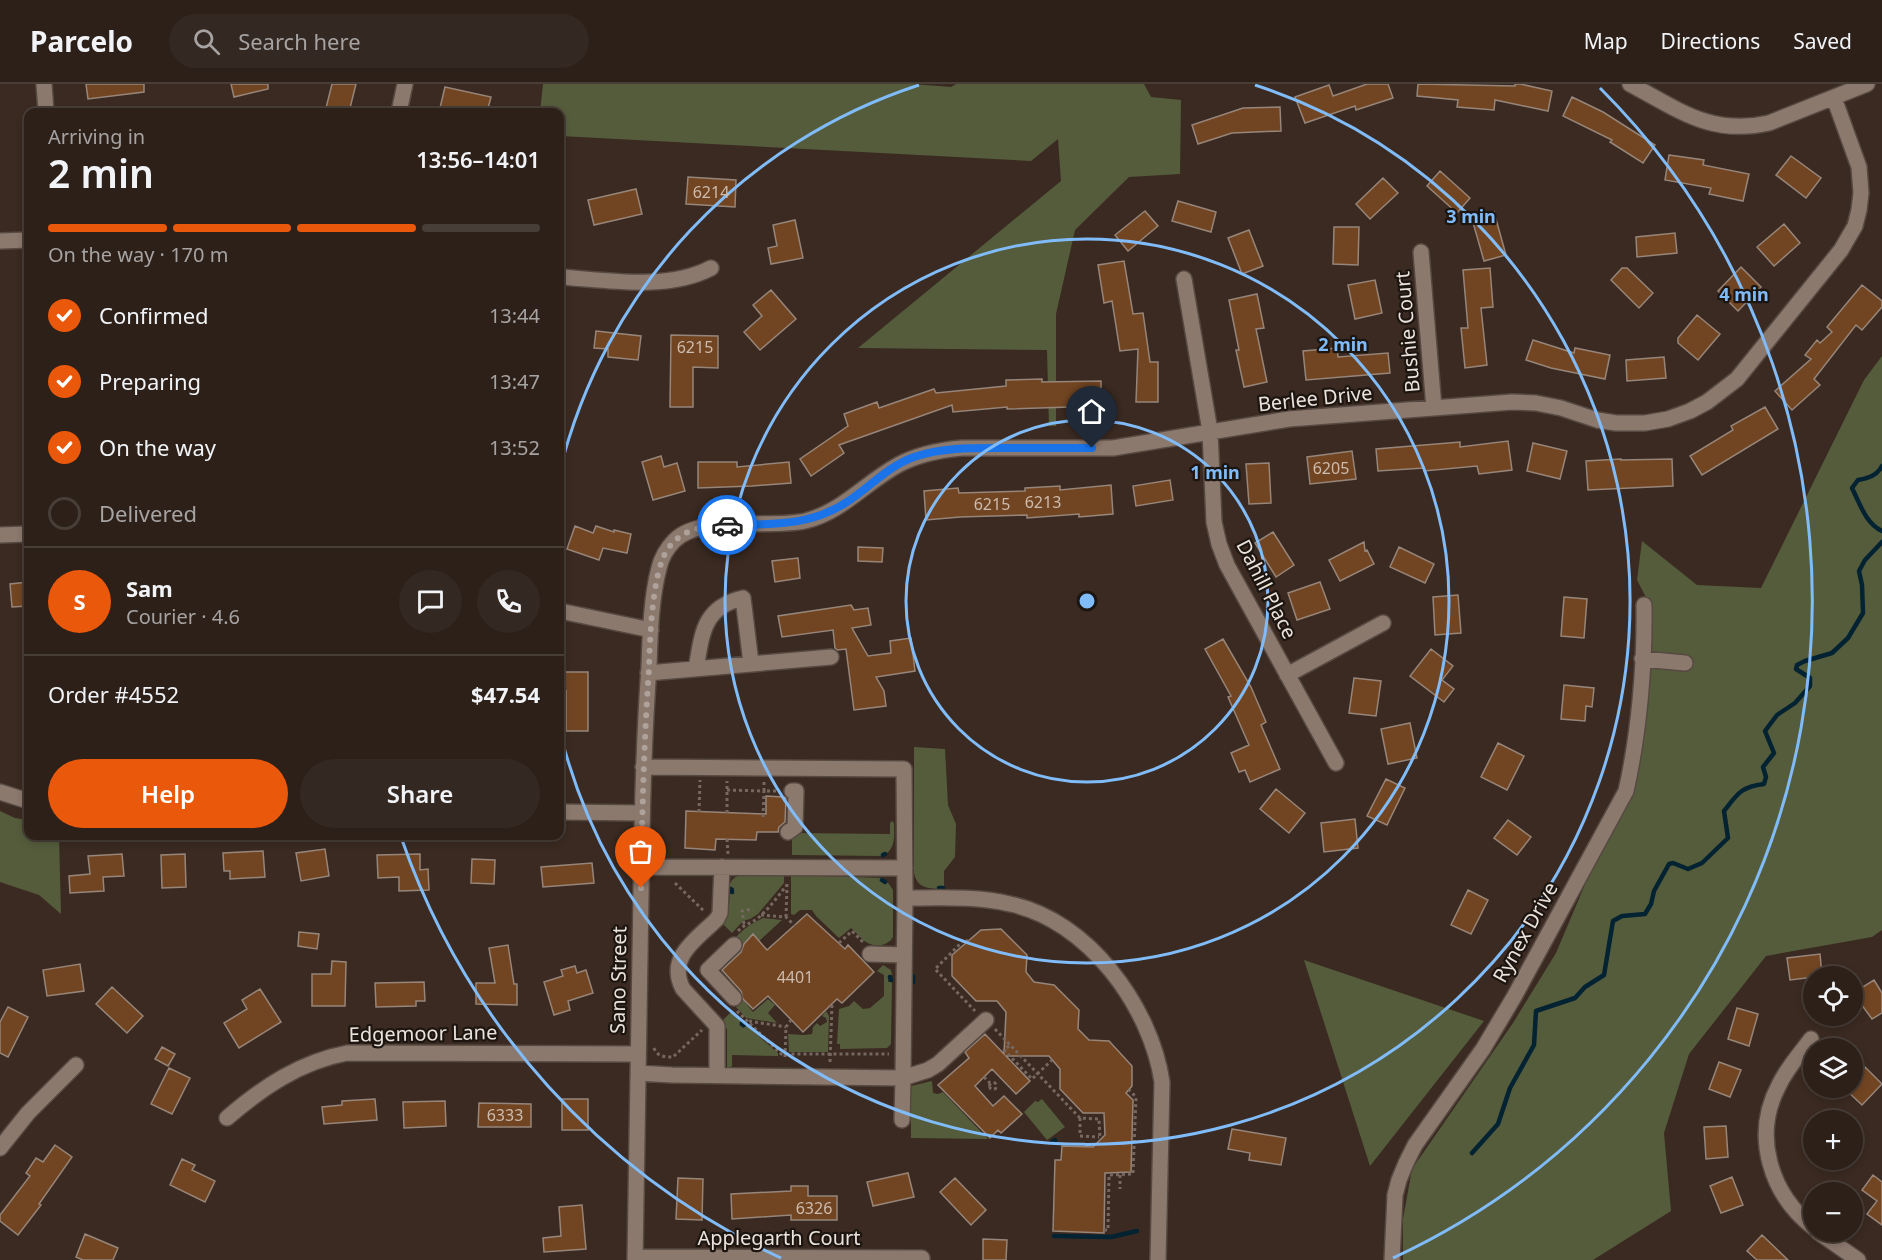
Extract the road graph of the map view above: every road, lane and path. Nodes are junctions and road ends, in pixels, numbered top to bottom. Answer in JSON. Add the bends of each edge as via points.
{"nodes":[{"id":1,"x":44,"y":84,"type":"edge"},
{"id":2,"x":405,"y":84,"type":"edge"},
{"id":3,"x":1630,"y":84,"type":"edge"},
{"id":4,"x":1867,"y":84,"type":"edge"},
{"id":5,"x":1834,"y":98,"type":"junction"},
{"id":6,"x":45,"y":108,"type":"edge"},
{"id":7,"x":400,"y":108,"type":"edge"},
{"id":8,"x":24,"y":240,"type":"edge"},
{"id":9,"x":0,"y":241,"type":"edge"},
{"id":10,"x":1421,"y":252,"type":"dead end"},
{"id":11,"x":711,"y":268,"type":"dead end"},
{"id":12,"x":564,"y":278,"type":"edge"},
{"id":13,"x":1184,"y":279,"type":"dead end"},
{"id":14,"x":1434,"y":408,"type":"junction"},
{"id":15,"x":1210,"y":431,"type":"junction"},
{"id":16,"x":24,"y":534,"type":"edge"},
{"id":17,"x":0,"y":536,"type":"edge"},
{"id":18,"x":1644,"y":605,"type":"dead end"},
{"id":19,"x":564,"y":612,"type":"edge"},
{"id":20,"x":1383,"y":623,"type":"dead end"},
{"id":21,"x":651,"y":630,"type":"junction"},
{"id":22,"x":831,"y":657,"type":"dead end"},
{"id":23,"x":1642,"y":658,"type":"junction"},
{"id":24,"x":751,"y":663,"type":"junction"},
{"id":25,"x":1685,"y":663,"type":"dead end"},
{"id":26,"x":696,"y":669,"type":"junction"},
{"id":27,"x":648,"y":673,"type":"junction"},
{"id":28,"x":1287,"y":675,"type":"junction"},
{"id":29,"x":1336,"y":763,"type":"dead end"},
{"id":30,"x":643,"y":767,"type":"junction"},
{"id":31,"x":700,"y":767,"type":"junction"},
{"id":32,"x":728,"y":767,"type":"junction"},
{"id":33,"x":727,"y":790,"type":"junction"},
{"id":34,"x":792,"y":791,"type":"dead end"},
{"id":35,"x":0,"y":792,"type":"edge"},
{"id":36,"x":24,"y":800,"type":"edge"},
{"id":37,"x":564,"y":812,"type":"edge"},
{"id":38,"x":699,"y":812,"type":"dead end"},
{"id":39,"x":642,"y":813,"type":"junction"},
{"id":40,"x":727,"y":813,"type":"dead end"},
{"id":41,"x":763,"y":818,"type":"dead end"},
{"id":42,"x":788,"y":832,"type":"dead end"},
{"id":43,"x":727,"y":839,"type":"dead end"},
{"id":44,"x":725,"y":862,"type":"junction"},
{"id":45,"x":641,"y":867,"type":"junction"},
{"id":46,"x":788,"y":867,"type":"junction"},
{"id":47,"x":905,"y":867,"type":"junction"},
{"id":48,"x":787,"y":885,"type":"junction"},
{"id":49,"x":905,"y":897,"type":"junction"},
{"id":50,"x":753,"y":909,"type":"dead end"},
{"id":51,"x":761,"y":915,"type":"junction"},
{"id":52,"x":786,"y":917,"type":"junction"},
{"id":53,"x":744,"y":925,"type":"junction"},
{"id":54,"x":795,"y":926,"type":"dead end"},
{"id":55,"x":852,"y":931,"type":"dead end"},
{"id":56,"x":735,"y":939,"type":"joint"},
{"id":57,"x":968,"y":942,"type":"dead end"},
{"id":58,"x":839,"y":943,"type":"dead end"},
{"id":59,"x":870,"y":954,"type":"dead end"},
{"id":60,"x":904,"y":956,"type":"junction"},
{"id":61,"x":734,"y":998,"type":"dead end"},
{"id":62,"x":832,"y":1004,"type":"dead end"},
{"id":63,"x":791,"y":1020,"type":"dead end"},
{"id":64,"x":986,"y":1020,"type":"junction"},
{"id":65,"x":786,"y":1027,"type":"junction"},
{"id":66,"x":1017,"y":1044,"type":"dead end"},
{"id":67,"x":1011,"y":1047,"type":"junction"},
{"id":68,"x":1803,"y":1051,"type":"edge"},
{"id":69,"x":638,"y":1054,"type":"junction"},
{"id":70,"x":891,"y":1055,"type":"dead end"},
{"id":71,"x":785,"y":1056,"type":"junction"},
{"id":72,"x":830,"y":1056,"type":"junction"},
{"id":73,"x":1052,"y":1060,"type":"dead end"},
{"id":74,"x":76,"y":1065,"type":"dead end"},
{"id":75,"x":638,"y":1073,"type":"junction"},
{"id":76,"x":1037,"y":1074,"type":"junction"},
{"id":77,"x":717,"y":1076,"type":"junction"},
{"id":78,"x":984,"y":1077,"type":"dead end"},
{"id":79,"x":903,"y":1078,"type":"junction"},
{"id":80,"x":990,"y":1083,"type":"dead end"},
{"id":81,"x":1129,"y":1090,"type":"dead end"},
{"id":82,"x":227,"y":1118,"type":"dead end"},
{"id":83,"x":1080,"y":1118,"type":"junction"},
{"id":84,"x":902,"y":1120,"type":"dead end"},
{"id":85,"x":0,"y":1148,"type":"edge"},
{"id":86,"x":1120,"y":1175,"type":"junction"},
{"id":87,"x":1120,"y":1189,"type":"dead end"},
{"id":88,"x":1803,"y":1218,"type":"edge"},
{"id":89,"x":1104,"y":1230,"type":"dead end"},
{"id":90,"x":1832,"y":1242,"type":"edge"},
{"id":91,"x":922,"y":1258,"type":"dead end"},
{"id":92,"x":635,"y":1259,"type":"edge"},
{"id":93,"x":1158,"y":1260,"type":"edge"},
{"id":94,"x":1392,"y":1260,"type":"edge"},
{"id":95,"x":1858,"y":1260,"type":"edge"}],
"edges":[{"from":1,"to":6,"type":"street"},
{"from":2,"to":7,"type":"street"},
{"from":3,"to":5,"type":"street","via":[[1699,120],[1735,128],[1768,123]]},
{"from":4,"to":5,"type":"street"},
{"from":5,"to":14,"type":"street","name":"Berlee Drive","via":[[1858,167],[1861,193],[1855,226],[1803,300],[1726,389],[1690,411],[1645,423],[1597,420],[1536,403]]},
{"from":8,"to":9,"type":"street"},
{"from":10,"to":14,"type":"street","name":"Bushie Court"},
{"from":11,"to":12,"type":"street","via":[[661,283]]},
{"from":13,"to":15,"type":"street","name":"Dahill Place"},
{"from":14,"to":15,"type":"street","name":"Berlee Drive","via":[[1289,419]]},
{"from":15,"to":21,"type":"street","name":"Berlee Drive","via":[[1113,448],[938,451],[900,464],[850,500],[808,520],[695,528],[674,541],[661,560]]},
{"from":15,"to":28,"type":"street","name":"Dahill Place","via":[[1214,522],[1219,544]]},
{"from":16,"to":17,"type":"street"},
{"from":18,"to":23,"type":"street","name":"Rynex Drive"},
{"from":19,"to":21,"type":"street"},
{"from":20,"to":28,"type":"street"},
{"from":21,"to":27,"type":"street","name":"Sano Street"},
{"from":22,"to":24,"type":"street"},
{"from":23,"to":25,"type":"street"},
{"from":23,"to":94,"type":"street","name":"Rynex Drive","via":[[1626,791],[1502,1018],[1406,1163],[1395,1196]]},
{"from":24,"to":26,"type":"street"},
{"from":24,"to":26,"type":"street","via":[[743,598],[713,613],[705,625]]},
{"from":26,"to":27,"type":"street"},
{"from":27,"to":30,"type":"street","name":"Sano Street"},
{"from":28,"to":29,"type":"street","name":"Dahill Place"},
{"from":30,"to":31,"type":"street"},
{"from":30,"to":39,"type":"street","name":"Sano Street"},
{"from":31,"to":32,"type":"street"},
{"from":31,"to":38,"type":"path"},
{"from":32,"to":33,"type":"path"},
{"from":32,"to":47,"type":"street","via":[[904,769]]},
{"from":33,"to":40,"type":"path"},
{"from":33,"to":41,"type":"path","via":[[764,791]]},
{"from":34,"to":42,"type":"street","via":[[796,791],[795,827]]},
{"from":35,"to":36,"type":"street"},
{"from":37,"to":39,"type":"street"},
{"from":39,"to":45,"type":"street","name":"Sano Street"},
{"from":43,"to":44,"type":"path"},
{"from":44,"to":45,"type":"street"},
{"from":44,"to":46,"type":"street"},
{"from":44,"to":77,"type":"street","via":[[720,913],[683,953],[677,968],[683,989],[717,1026]]},
{"from":45,"to":69,"type":"street","name":"Sano Street"},
{"from":46,"to":47,"type":"street"},
{"from":46,"to":48,"type":"path"},
{"from":47,"to":49,"type":"street"},
{"from":48,"to":51,"type":"path"},
{"from":48,"to":52,"type":"path"},
{"from":49,"to":60,"type":"street"},
{"from":49,"to":93,"type":"street","via":[[986,900],[1031,909],[1095,953],[1127,993],[1153,1044],[1162,1082]]},
{"from":50,"to":53,"type":"path","via":[[742,910]]},
{"from":51,"to":52,"type":"path"},
{"from":51,"to":53,"type":"path"},
{"from":52,"to":54,"type":"path"},
{"from":53,"to":56,"type":"path"},
{"from":55,"to":58,"type":"path"},
{"from":56,"to":61,"type":"street","via":[[708,970]]},
{"from":57,"to":64,"type":"path","via":[[965,939],[935,969]]},
{"from":59,"to":60,"type":"street"},
{"from":60,"to":79,"type":"street"},
{"from":62,"to":72,"type":"path"},
{"from":63,"to":65,"type":"path"},
{"from":64,"to":67,"type":"path"},
{"from":64,"to":79,"type":"street","via":[[938,1065]]},
{"from":65,"to":71,"type":"path"},
{"from":65,"to":71,"type":"path","via":[[747,1021]]},
{"from":66,"to":67,"type":"path"},
{"from":67,"to":76,"type":"path"},
{"from":67,"to":76,"type":"path","via":[[1004,1050],[1032,1079]]},
{"from":68,"to":88,"type":"street","via":[[1779,1084],[1765,1131],[1770,1163],[1780,1190]]},
{"from":69,"to":75,"type":"street","name":"Sano Street"},
{"from":69,"to":82,"type":"street","name":"Edgemoor Lane","via":[[347,1053],[306,1064],[250,1098]]},
{"from":70,"to":72,"type":"path"},
{"from":71,"to":72,"type":"path"},
{"from":73,"to":76,"type":"path"},
{"from":74,"to":85,"type":"street"},
{"from":75,"to":77,"type":"street"},
{"from":75,"to":92,"type":"street","name":"Sano Street"},
{"from":76,"to":83,"type":"path"},
{"from":77,"to":79,"type":"street"},
{"from":78,"to":80,"type":"path"},
{"from":79,"to":84,"type":"street"},
{"from":81,"to":86,"type":"path","via":[[1136,1097],[1133,1174]]},
{"from":83,"to":83,"type":"path","via":[[1099,1119],[1099,1138],[1080,1136]]},
{"from":86,"to":87,"type":"path"},
{"from":86,"to":89,"type":"path","via":[[1109,1174],[1108,1230]]},
{"from":90,"to":95,"type":"street"},
{"from":91,"to":92,"type":"street","name":"Applegarth Court"}]}
